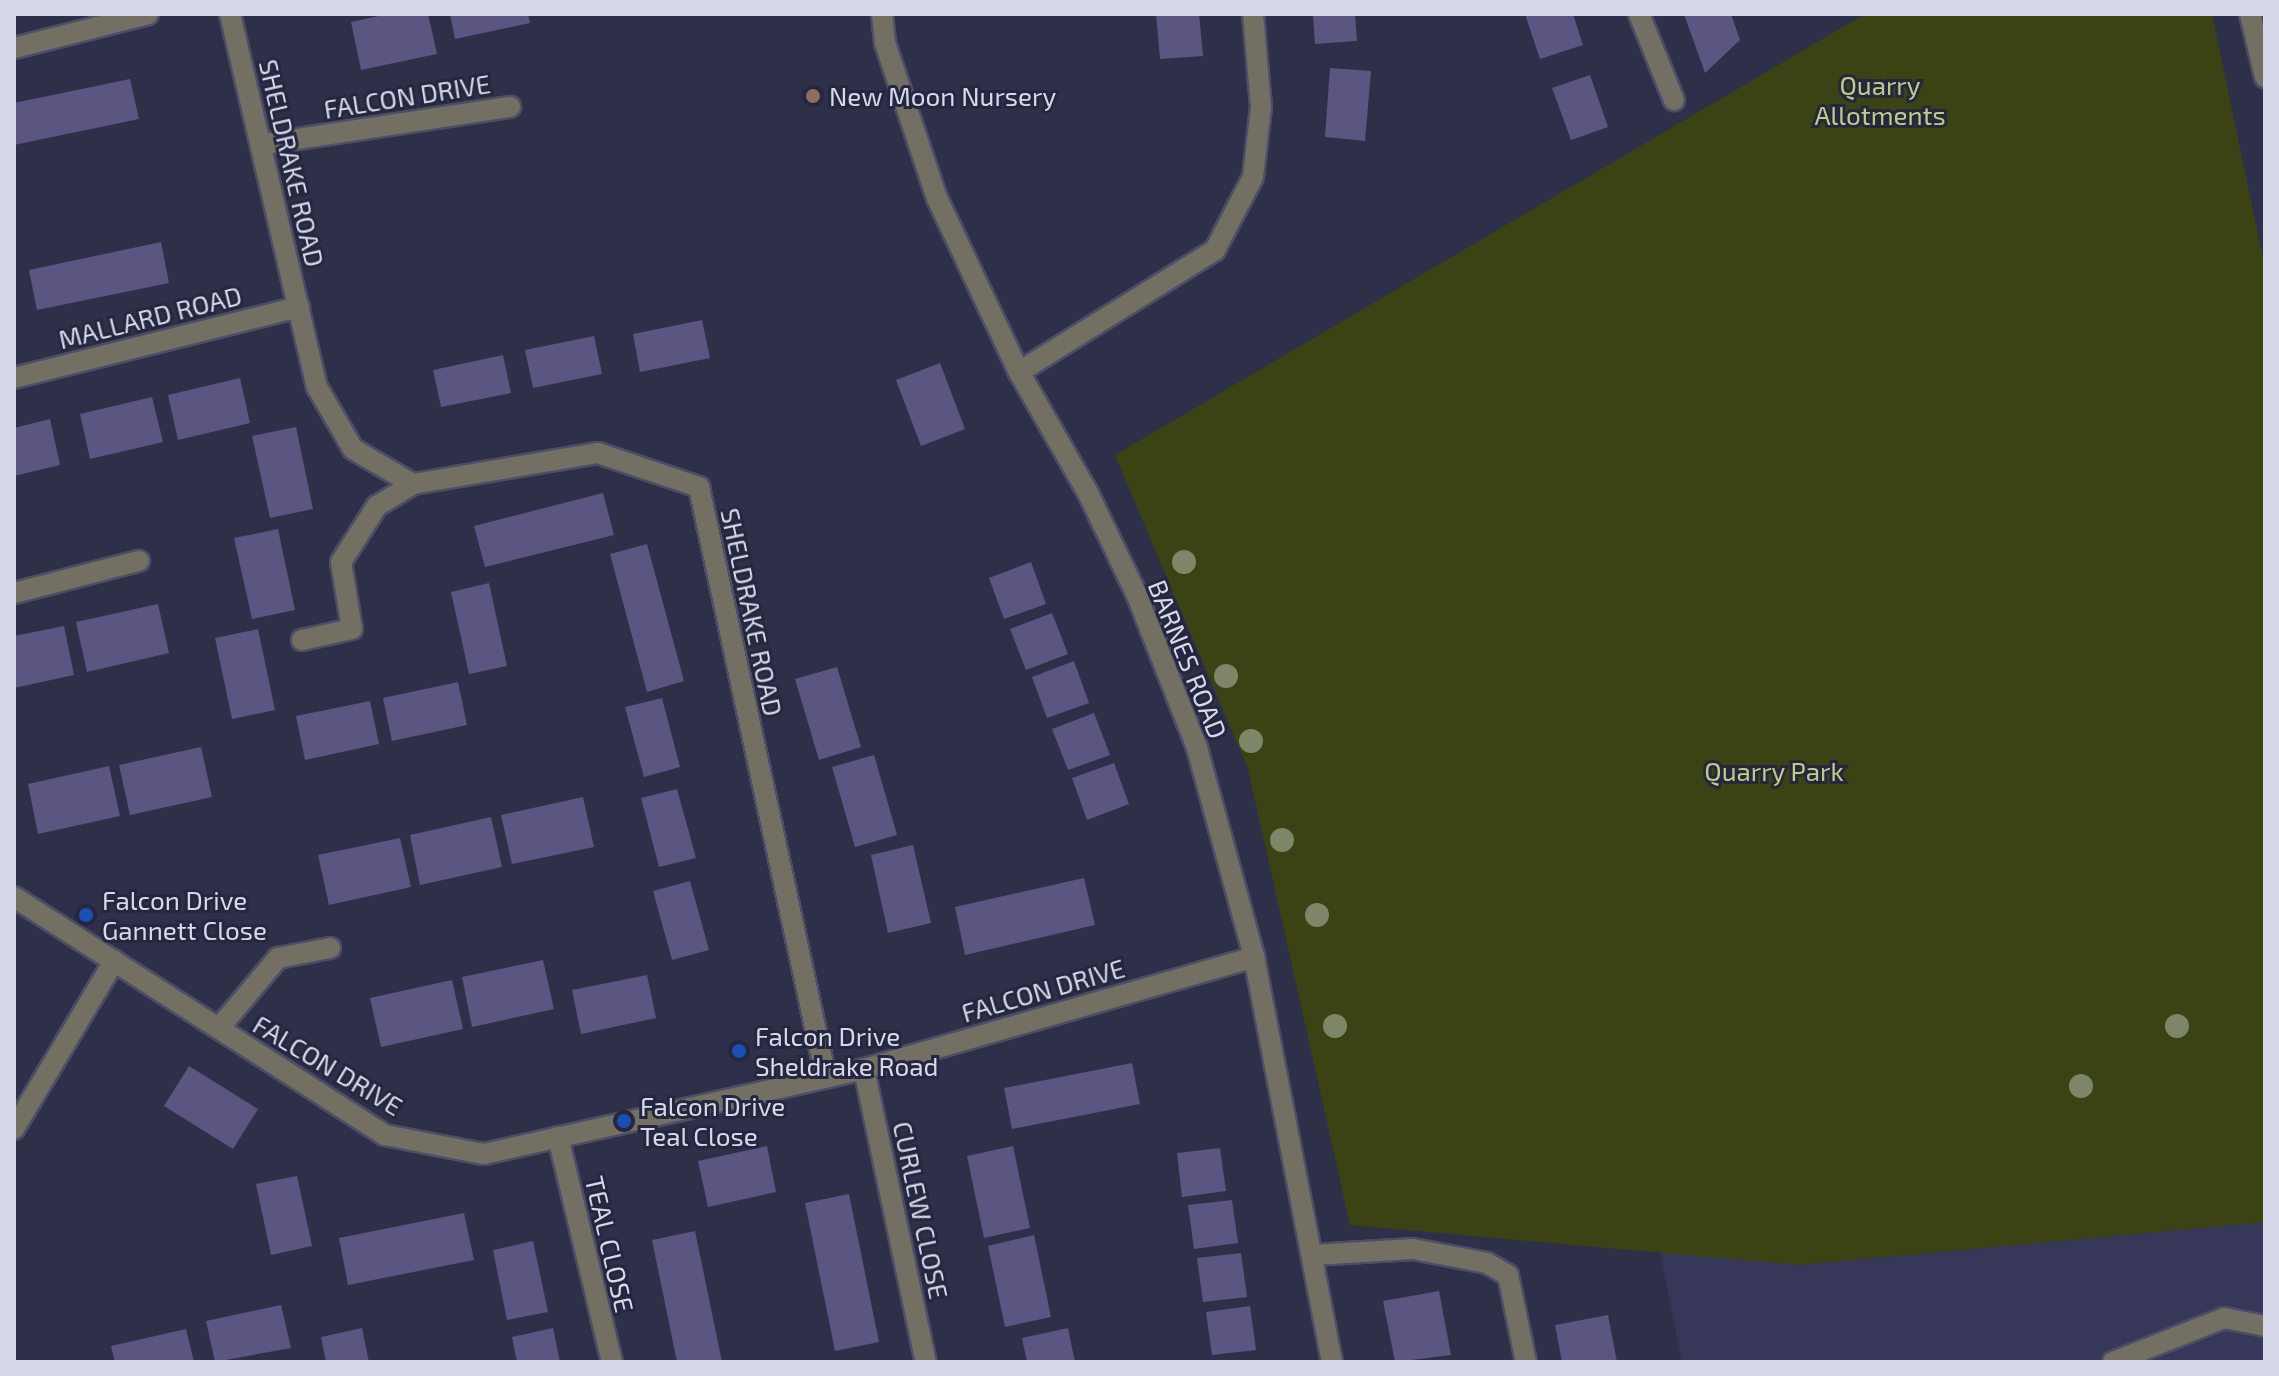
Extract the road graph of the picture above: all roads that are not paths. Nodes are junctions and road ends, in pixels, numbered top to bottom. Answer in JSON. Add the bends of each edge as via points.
{"nodes":[{"id":1,"x":148,"y":14,"type":"edge"},
{"id":2,"x":230,"y":14,"type":"edge"},
{"id":3,"x":882,"y":14,"type":"edge"},
{"id":4,"x":1253,"y":14,"type":"edge"},
{"id":5,"x":1639,"y":14,"type":"edge"},
{"id":6,"x":2250,"y":14,"type":"edge"},
{"id":7,"x":2261,"y":41,"type":"edge"},
{"id":8,"x":14,"y":48,"type":"edge"},
{"id":9,"x":2265,"y":77,"type":"edge"},
{"id":10,"x":1674,"y":100,"type":"dead end"},
{"id":11,"x":510,"y":107,"type":"dead end"},
{"id":12,"x":264,"y":144,"type":"junction"},
{"id":13,"x":299,"y":307,"type":"junction"},
{"id":14,"x":1019,"y":372,"type":"junction"},
{"id":15,"x":14,"y":378,"type":"edge"},
{"id":16,"x":413,"y":484,"type":"junction"},
{"id":17,"x":139,"y":561,"type":"dead end"},
{"id":18,"x":14,"y":593,"type":"edge"},
{"id":19,"x":302,"y":640,"type":"dead end"},
{"id":20,"x":14,"y":897,"type":"edge"},
{"id":21,"x":330,"y":948,"type":"dead end"},
{"id":22,"x":1254,"y":957,"type":"junction"},
{"id":23,"x":114,"y":961,"type":"junction"},
{"id":24,"x":219,"y":1028,"type":"junction"},
{"id":25,"x":864,"y":1069,"type":"junction"},
{"id":26,"x":826,"y":1078,"type":"junction"},
{"id":27,"x":14,"y":1129,"type":"edge"},
{"id":28,"x":558,"y":1137,"type":"junction"},
{"id":29,"x":1313,"y":1255,"type":"junction"},
{"id":30,"x":2265,"y":1326,"type":"edge"},
{"id":31,"x":612,"y":1362,"type":"edge"},
{"id":32,"x":926,"y":1362,"type":"edge"},
{"id":33,"x":1332,"y":1362,"type":"edge"},
{"id":34,"x":1526,"y":1362,"type":"edge"},
{"id":35,"x":2113,"y":1362,"type":"edge"}],
"edges":[{"from":1,"to":8,"type":"street"},
{"from":2,"to":12,"type":"street","name":"SHELDRAKE ROAD"},
{"from":3,"to":14,"type":"street","name":"BARNES ROAD","via":[[885,43],[937,198]]},
{"from":4,"to":14,"type":"street","via":[[1261,107],[1253,177],[1215,250]]},
{"from":5,"to":10,"type":"street"},
{"from":6,"to":7,"type":"street"},
{"from":7,"to":9,"type":"street"},
{"from":11,"to":12,"type":"street","name":"FALCON DRIVE"},
{"from":12,"to":13,"type":"street","name":"SHELDRAKE ROAD"},
{"from":13,"to":15,"type":"street","name":"MALLARD ROAD"},
{"from":13,"to":16,"type":"street","name":"SHELDRAKE ROAD","via":[[317,387],[353,449]]},
{"from":14,"to":22,"type":"street","name":"BARNES ROAD","via":[[1088,493],[1164,664],[1197,748]]},
{"from":16,"to":19,"type":"street","via":[[377,506],[341,562],[352,629]]},
{"from":16,"to":26,"type":"street","name":"SHELDRAKE ROAD","via":[[598,453],[699,487]]},
{"from":17,"to":18,"type":"street"},
{"from":20,"to":23,"type":"street","name":"FALCON DRIVE"},
{"from":21,"to":24,"type":"street","via":[[278,958]]},
{"from":22,"to":25,"type":"street","name":"FALCON DRIVE"},
{"from":22,"to":29,"type":"street","name":"BARNES ROAD"},
{"from":23,"to":24,"type":"street","name":"FALCON DRIVE"},
{"from":23,"to":27,"type":"street"},
{"from":24,"to":28,"type":"street","name":"FALCON DRIVE","via":[[385,1135],[484,1154]]},
{"from":25,"to":26,"type":"street","name":"FALCON DRIVE"},
{"from":25,"to":32,"type":"street","name":"CURLEW CLOSE"},
{"from":26,"to":28,"type":"street","name":"FALCON DRIVE"},
{"from":28,"to":31,"type":"street","name":"TEAL CLOSE"},
{"from":29,"to":33,"type":"street","name":"BARNES ROAD"},
{"from":29,"to":34,"type":"street","via":[[1413,1249],[1487,1263],[1508,1275]]},
{"from":30,"to":35,"type":"street","via":[[2224,1318]]}]}
